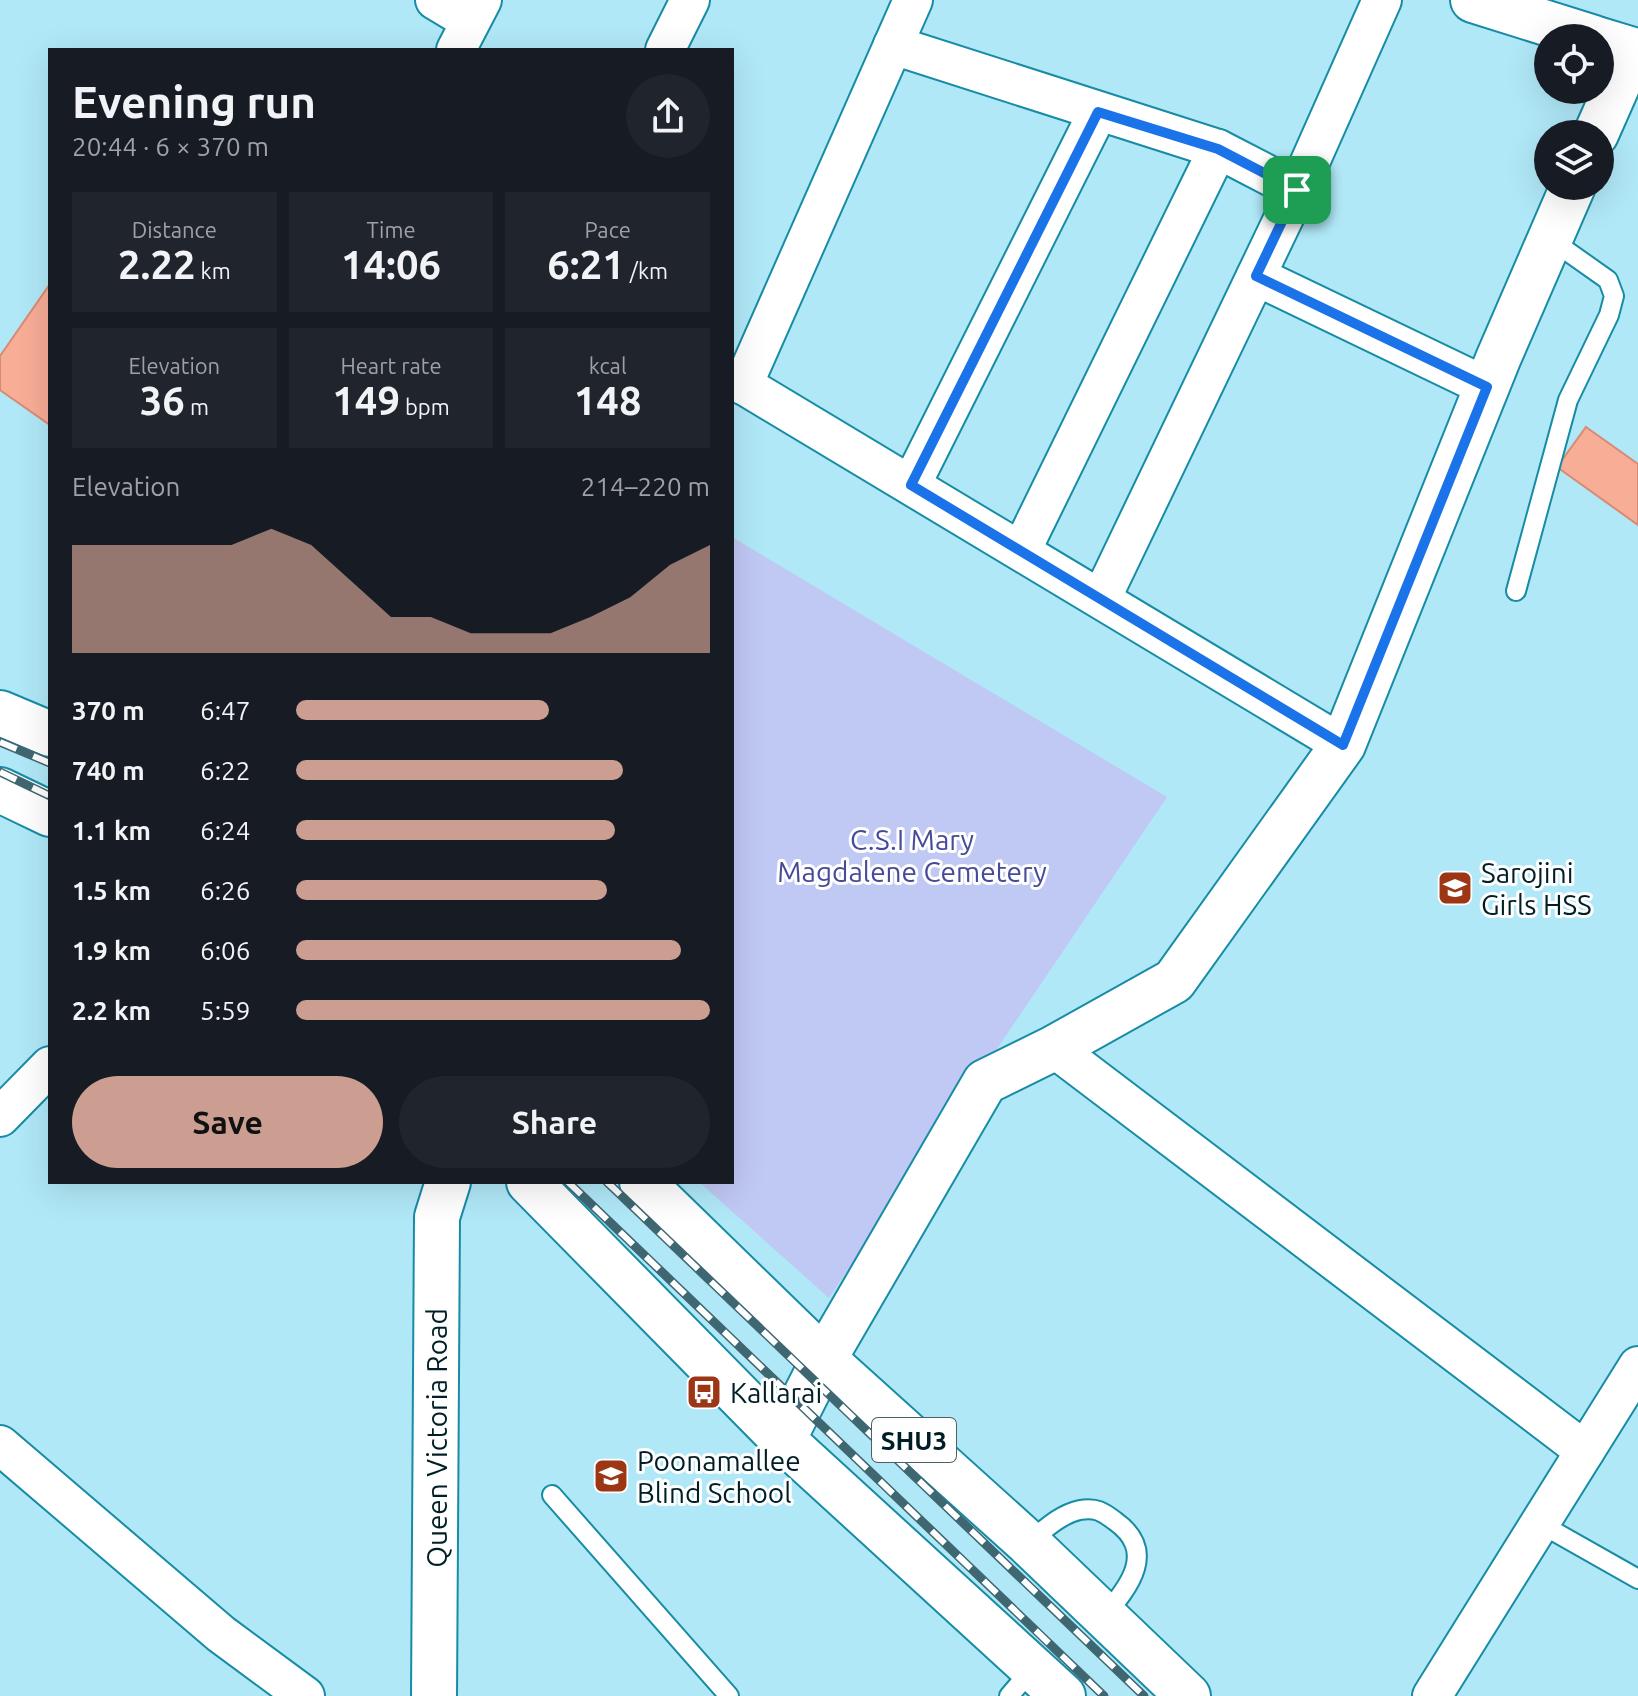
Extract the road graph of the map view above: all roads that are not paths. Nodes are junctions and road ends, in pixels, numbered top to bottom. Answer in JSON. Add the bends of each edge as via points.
{"nodes":[{"id":1,"x":435,"y":0,"type":"edge"},
{"id":2,"x":690,"y":0,"type":"edge"},
{"id":3,"x":913,"y":0,"type":"edge"},
{"id":4,"x":1382,"y":0,"type":"edge"},
{"id":5,"x":1473,"y":0,"type":"edge"},
{"id":6,"x":469,"y":24,"type":"edge"},
{"id":7,"x":1616,"y":42,"type":"edge"},
{"id":8,"x":893,"y":45,"type":"junction"},
{"id":9,"x":666,"y":48,"type":"edge"},
{"id":10,"x":1098,"y":112,"type":"junction"},
{"id":11,"x":1599,"y":120,"type":"edge"},
{"id":12,"x":1218,"y":149,"type":"junction"},
{"id":13,"x":1297,"y":190,"type":"junction"},
{"id":14,"x":1567,"y":200,"type":"edge"},
{"id":15,"x":1550,"y":239,"type":"junction"},
{"id":16,"x":1256,"y":276,"type":"junction"},
{"id":17,"x":738,"y":381,"type":"edge"},
{"id":18,"x":1487,"y":387,"type":"junction"},
{"id":19,"x":911,"y":485,"type":"junction"},
{"id":20,"x":1021,"y":551,"type":"junction"},
{"id":21,"x":1516,"y":591,"type":"dead end"},
{"id":22,"x":1101,"y":599,"type":"junction"},
{"id":23,"x":0,"y":713,"type":"edge"},
{"id":24,"x":48,"y":733,"type":"edge"},
{"id":25,"x":1343,"y":745,"type":"junction"},
{"id":26,"x":0,"y":790,"type":"edge"},
{"id":27,"x":48,"y":813,"type":"edge"},
{"id":28,"x":1054,"y":1048,"type":"junction"},
{"id":29,"x":48,"y":1068,"type":"edge"},
{"id":30,"x":0,"y":1117,"type":"edge"},
{"id":31,"x":447,"y":1184,"type":"edge"},
{"id":32,"x":531,"y":1184,"type":"edge"},
{"id":33,"x":644,"y":1184,"type":"edge"},
{"id":34,"x":824,"y":1359,"type":"junction"},
{"id":35,"x":1638,"y":1366,"type":"edge"},
{"id":36,"x":783,"y":1440,"type":"junction"},
{"id":37,"x":0,"y":1445,"type":"edge"},
{"id":38,"x":1585,"y":1451,"type":"junction"},
{"id":39,"x":552,"y":1495,"type":"dead end"},
{"id":40,"x":1539,"y":1523,"type":"junction"},
{"id":41,"x":1028,"y":1543,"type":"junction"},
{"id":42,"x":1638,"y":1579,"type":"edge"},
{"id":43,"x":1104,"y":1616,"type":"junction"},
{"id":44,"x":1035,"y":1687,"type":"edge"},
{"id":45,"x":305,"y":1696,"type":"edge"},
{"id":46,"x":434,"y":1696,"type":"edge"},
{"id":47,"x":729,"y":1696,"type":"edge"},
{"id":48,"x":1188,"y":1696,"type":"edge"},
{"id":49,"x":1432,"y":1696,"type":"edge"}],
"edges":[{"from":1,"to":6,"type":"street"},
{"from":2,"to":9,"type":"street"},
{"from":3,"to":8,"type":"street"},
{"from":4,"to":13,"type":"street"},
{"from":5,"to":7,"type":"street"},
{"from":7,"to":11,"type":"street"},
{"from":8,"to":10,"type":"street"},
{"from":8,"to":17,"type":"street"},
{"from":10,"to":12,"type":"street"},
{"from":10,"to":19,"type":"street"},
{"from":12,"to":13,"type":"street"},
{"from":12,"to":20,"type":"street"},
{"from":13,"to":16,"type":"street"},
{"from":14,"to":15,"type":"street"},
{"from":15,"to":18,"type":"street"},
{"from":15,"to":21,"type":"lane","via":[[1608,280],[1614,296],[1568,400]]},
{"from":16,"to":18,"type":"street"},
{"from":16,"to":22,"type":"street"},
{"from":17,"to":19,"type":"street"},
{"from":18,"to":25,"type":"street"},
{"from":19,"to":20,"type":"street"},
{"from":20,"to":22,"type":"street"},
{"from":22,"to":25,"type":"street"},
{"from":23,"to":24,"type":"street"},
{"from":25,"to":28,"type":"street","via":[[1174,981]]},
{"from":26,"to":27,"type":"street"},
{"from":28,"to":34,"type":"street","via":[[985,1082]]},
{"from":28,"to":38,"type":"street"},
{"from":29,"to":30,"type":"street"},
{"from":31,"to":46,"type":"street","name":"Queen Victoria Road","via":[[437,1217]]},
{"from":32,"to":36,"type":"street"},
{"from":33,"to":34,"type":"street","number":"SHU3"},
{"from":34,"to":36,"type":"street"},
{"from":34,"to":41,"type":"street","number":"SHU3"},
{"from":35,"to":38,"type":"street"},
{"from":36,"to":44,"type":"street"},
{"from":37,"to":45,"type":"street","via":[[221,1634]]},
{"from":38,"to":40,"type":"street"},
{"from":39,"to":47,"type":"lane"},
{"from":40,"to":42,"type":"lane"},
{"from":40,"to":49,"type":"street"},
{"from":41,"to":43,"type":"street","number":"SHU3"},
{"from":41,"to":43,"type":"lane","via":[[1079,1510],[1098,1509],[1123,1527],[1136,1547],[1136,1567],[1129,1587]]},
{"from":43,"to":48,"type":"street","number":"SHU3"}]}
